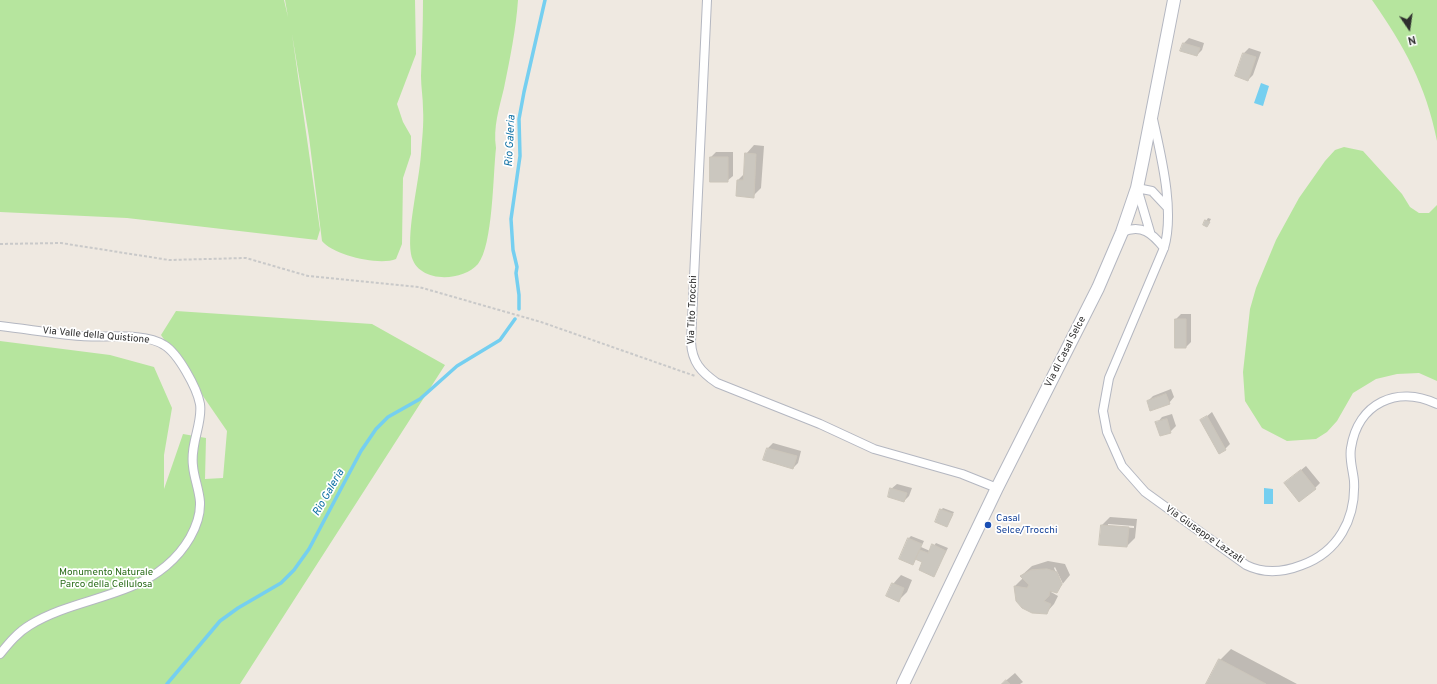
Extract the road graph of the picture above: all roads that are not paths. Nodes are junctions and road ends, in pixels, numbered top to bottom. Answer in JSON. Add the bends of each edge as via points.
{"nodes":[{"id":1,"x":707,"y":0,"type":"edge"},
{"id":2,"x":1174,"y":0,"type":"edge"},
{"id":3,"x":1152,"y":114,"type":"junction"},
{"id":4,"x":1137,"y":188,"type":"junction"},
{"id":5,"x":1167,"y":207,"type":"junction"},
{"id":6,"x":1122,"y":232,"type":"junction"},
{"id":7,"x":1150,"y":232,"type":"junction"},
{"id":8,"x":1164,"y":248,"type":"junction"},
{"id":9,"x":0,"y":326,"type":"edge"},
{"id":10,"x":1437,"y":404,"type":"edge"},
{"id":11,"x":997,"y":488,"type":"junction"},
{"id":12,"x":0,"y":654,"type":"edge"},
{"id":13,"x":903,"y":684,"type":"edge"}],
"edges":[{"from":1,"to":11,"type":"street","name":"Via Tito Trocchi","via":[[691,342],[695,362],[705,374],[722,385],[820,424],[861,444],[962,474]]},
{"from":2,"to":3,"type":"main road","name":"Via di Casal Selce"},
{"from":3,"to":4,"type":"main road","name":"Via di Casal Selce"},
{"from":3,"to":5,"type":"street","name":"Via Giuseppe Lazzati"},
{"from":4,"to":5,"type":"street","via":[[1152,191]]},
{"from":4,"to":6,"type":"main road","name":"Via di Casal Selce"},
{"from":4,"to":7,"type":"street"},
{"from":5,"to":8,"type":"street","name":"Via Giuseppe Lazzati"},
{"from":6,"to":7,"type":"street","via":[[1138,229]]},
{"from":6,"to":11,"type":"main road","name":"Via di Casal Selce","via":[[1098,288]]},
{"from":7,"to":8,"type":"street"},
{"from":8,"to":10,"type":"street","name":"Via Giuseppe Lazzati","via":[[1109,378],[1103,411],[1107,432],[1119,460],[1141,488],[1246,565],[1262,571],[1280,571],[1303,565],[1324,554],[1342,533],[1352,509],[1354,492],[1350,453],[1355,432],[1364,417],[1378,404],[1398,397],[1423,398]]},
{"from":9,"to":12,"type":"street","name":"Via Valle della Quistione","via":[[80,336],[139,338],[160,343],[173,354],[193,384],[200,413],[192,453],[199,513],[190,538],[175,558],[158,572],[136,584],[39,620],[21,631]]},
{"from":11,"to":13,"type":"main road","name":"Via di Casal Selce"}]}
